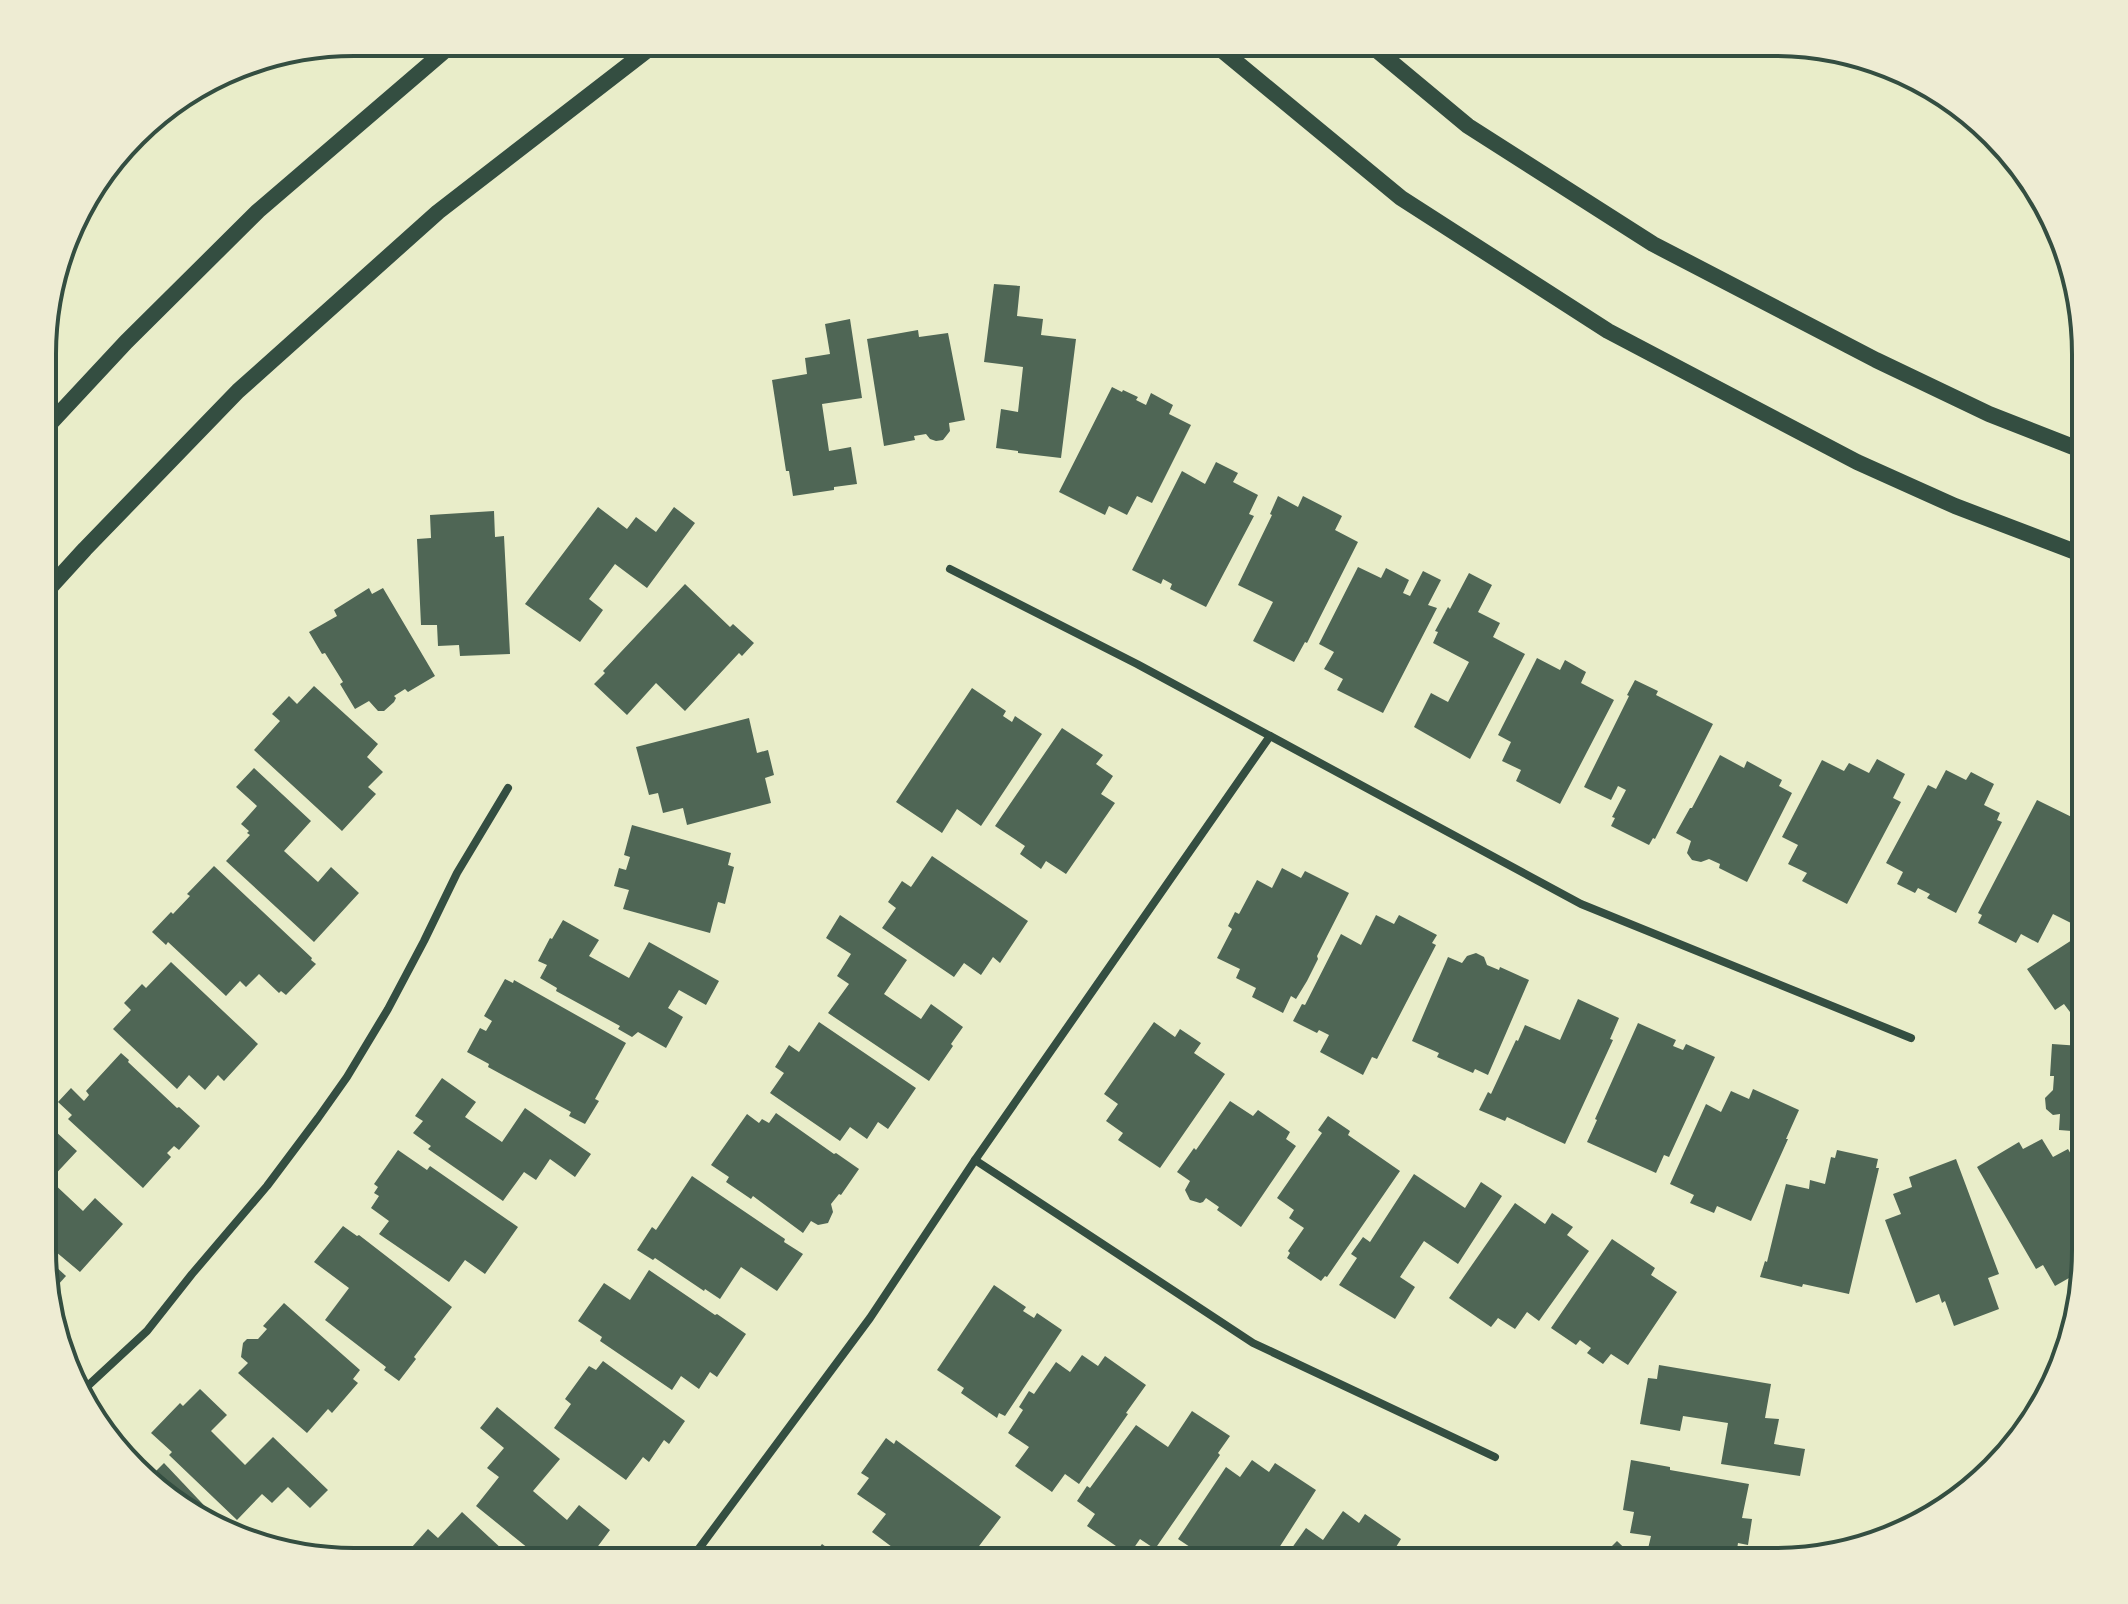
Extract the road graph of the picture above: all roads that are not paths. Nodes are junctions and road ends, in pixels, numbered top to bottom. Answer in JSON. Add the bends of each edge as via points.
{"nodes":[{"id":1,"x":439,"y":56,"type":"edge"},
{"id":2,"x":640,"y":56,"type":"edge"},
{"id":3,"x":1229,"y":56,"type":"edge"},
{"id":4,"x":1384,"y":56,"type":"edge"},
{"id":5,"x":56,"y":417,"type":"edge"},
{"id":6,"x":2072,"y":447,"type":"edge"},
{"id":7,"x":2072,"y":551,"type":"edge"},
{"id":8,"x":950,"y":569,"type":"dead end"},
{"id":9,"x":56,"y":581,"type":"edge"},
{"id":10,"x":1270,"y":736,"type":"junction"},
{"id":11,"x":508,"y":788,"type":"dead end"},
{"id":12,"x":1911,"y":1038,"type":"dead end"},
{"id":13,"x":975,"y":1160,"type":"junction"},
{"id":14,"x":89,"y":1385,"type":"edge"},
{"id":15,"x":1495,"y":1457,"type":"dead end"},
{"id":16,"x":699,"y":1548,"type":"edge"}],
"edges":[{"from":1,"to":5,"type":"main road","via":[[258,211]]},
{"from":2,"to":9,"type":"main road","via":[[438,212],[238,391]]},
{"from":3,"to":7,"type":"main road","via":[[1401,198],[1608,331],[1857,462]]},
{"from":4,"to":6,"type":"main road","via":[[1468,126],[1653,244],[1876,360]]},
{"from":8,"to":10,"type":"street"},
{"from":10,"to":12,"type":"street","via":[[1581,904]]},
{"from":10,"to":13,"type":"street"},
{"from":11,"to":14,"type":"street","via":[[457,873],[372,1037],[310,1130],[147,1331]]},
{"from":13,"to":15,"type":"street","via":[[1253,1343]]},
{"from":13,"to":16,"type":"street","via":[[870,1318]]}]}
